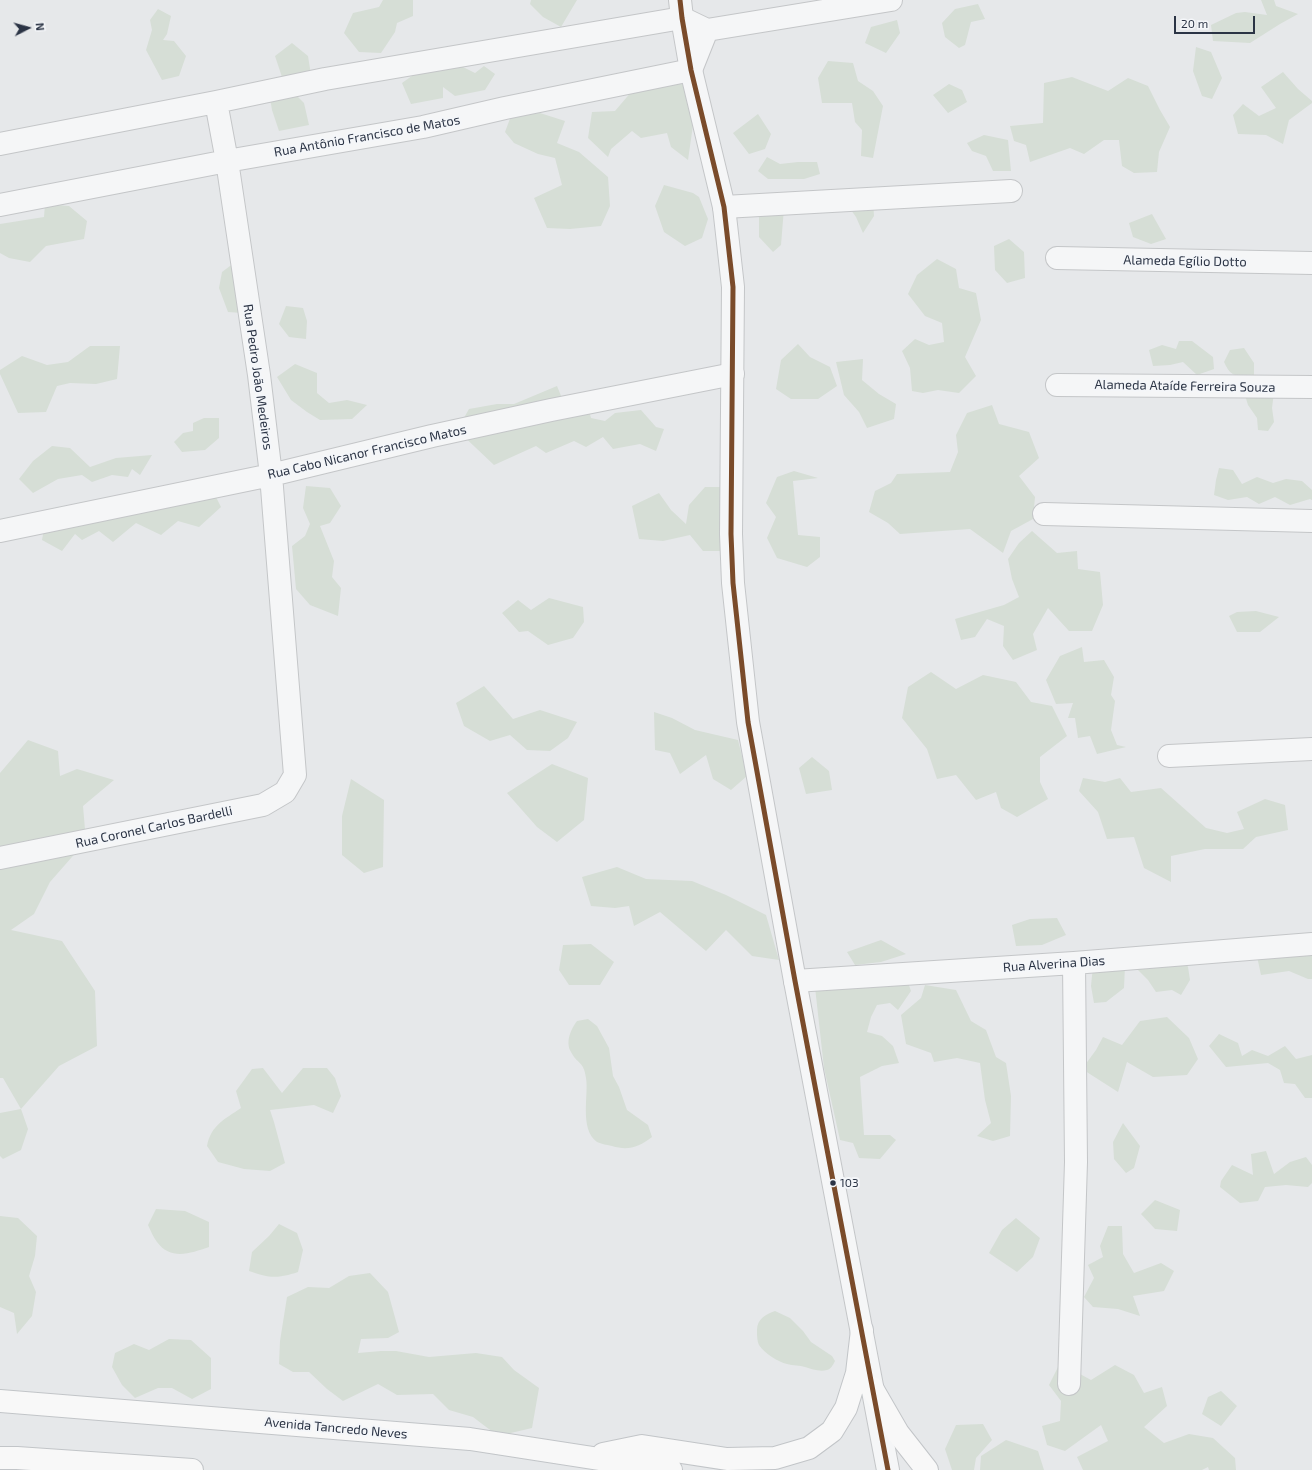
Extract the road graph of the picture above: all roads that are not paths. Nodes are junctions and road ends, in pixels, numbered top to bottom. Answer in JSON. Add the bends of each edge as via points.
{"nodes":[{"id":1,"x":891,"y":0,"type":"edge"},
{"id":2,"x":681,"y":9,"type":"edge"},
{"id":3,"x":707,"y":30,"type":"junction"},
{"id":4,"x":691,"y":70,"type":"junction"},
{"id":5,"x":216,"y":102,"type":"junction"},
{"id":6,"x":0,"y":144,"type":"edge"},
{"id":7,"x":227,"y":161,"type":"junction"},
{"id":8,"x":1010,"y":191,"type":"dead end"},
{"id":9,"x":0,"y":205,"type":"edge"},
{"id":10,"x":724,"y":207,"type":"junction"},
{"id":11,"x":1057,"y":258,"type":"dead end"},
{"id":12,"x":1312,"y":263,"type":"edge"},
{"id":13,"x":733,"y":374,"type":"junction"},
{"id":14,"x":1057,"y":385,"type":"dead end"},
{"id":15,"x":1312,"y":387,"type":"edge"},
{"id":16,"x":271,"y":475,"type":"junction"},
{"id":17,"x":1044,"y":514,"type":"dead end"},
{"id":18,"x":1312,"y":521,"type":"edge"},
{"id":19,"x":0,"y":531,"type":"edge"},
{"id":20,"x":1312,"y":749,"type":"edge"},
{"id":21,"x":1169,"y":756,"type":"dead end"},
{"id":22,"x":295,"y":775,"type":"joint"},
{"id":23,"x":0,"y":858,"type":"edge"},
{"id":24,"x":1312,"y":944,"type":"edge"},
{"id":25,"x":1074,"y":963,"type":"junction"},
{"id":26,"x":795,"y":981,"type":"junction"},
{"id":27,"x":862,"y":1330,"type":"junction"},
{"id":28,"x":1069,"y":1384,"type":"dead end"},
{"id":29,"x":872,"y":1388,"type":"junction"},
{"id":30,"x":0,"y":1401,"type":"edge"},
{"id":31,"x":586,"y":1457,"type":"junction"},
{"id":32,"x":0,"y":1458,"type":"edge"},
{"id":33,"x":192,"y":1470,"type":"edge"},
{"id":34,"x":671,"y":1470,"type":"edge"},
{"id":35,"x":888,"y":1470,"type":"edge"},
{"id":36,"x":927,"y":1470,"type":"edge"}],
"edges":[{"from":1,"to":3,"type":"street"},
{"from":2,"to":3,"type":"street"},
{"from":2,"to":4,"type":"street"},
{"from":2,"to":5,"type":"street","via":[[325,78]]},
{"from":3,"to":4,"type":"street"},
{"from":4,"to":7,"type":"street","name":"Rua Antônio Francisco de Matos","via":[[423,127]]},
{"from":4,"to":10,"type":"street"},
{"from":5,"to":6,"type":"street"},
{"from":5,"to":7,"type":"street","name":"Rua Pedro João Medeiros"},
{"from":7,"to":9,"type":"street","name":"Rua Antônio Francisco de Matos"},
{"from":7,"to":16,"type":"street","name":"Rua Pedro João Medeiros"},
{"from":8,"to":10,"type":"street"},
{"from":10,"to":13,"type":"street","via":[[733,287]]},
{"from":11,"to":12,"type":"street","name":"Alameda Egílio Dotto"},
{"from":13,"to":16,"type":"street","name":"Rua Cabo Nicanor Francisco Matos","via":[[536,414]]},
{"from":13,"to":26,"type":"street","via":[[733,584],[748,722]]},
{"from":14,"to":15,"type":"street","name":"Alameda Ataíde Ferreira Souza"},
{"from":16,"to":19,"type":"street","name":"Rua Cabo Nicanor Francisco Matos"},
{"from":16,"to":22,"type":"street","name":"Rua Pedro João Medeiros"},
{"from":17,"to":18,"type":"street"},
{"from":20,"to":21,"type":"street"},
{"from":22,"to":23,"type":"street","name":"Rua Coronel Carlos Bardelli","via":[[285,792],[263,805]]},
{"from":24,"to":25,"type":"street","name":"Rua Alverina Dias"},
{"from":25,"to":26,"type":"street","name":"Rua Alverina Dias"},
{"from":25,"to":28,"type":"street","via":[[1076,1162]]},
{"from":26,"to":27,"type":"street"},
{"from":27,"to":29,"type":"street"},
{"from":27,"to":31,"type":"main road","via":[[857,1373],[846,1408],[832,1431],[809,1448],[775,1458],[727,1459],[642,1446]]},
{"from":29,"to":35,"type":"street"},
{"from":29,"to":36,"type":"main road","via":[[898,1433]]},
{"from":30,"to":31,"type":"main road","name":"Avenida Tancredo Neves","via":[[470,1439]]},
{"from":31,"to":34,"type":"main road","name":"Avenida Tancredo Neves"},
{"from":32,"to":33,"type":"main road"}]}
